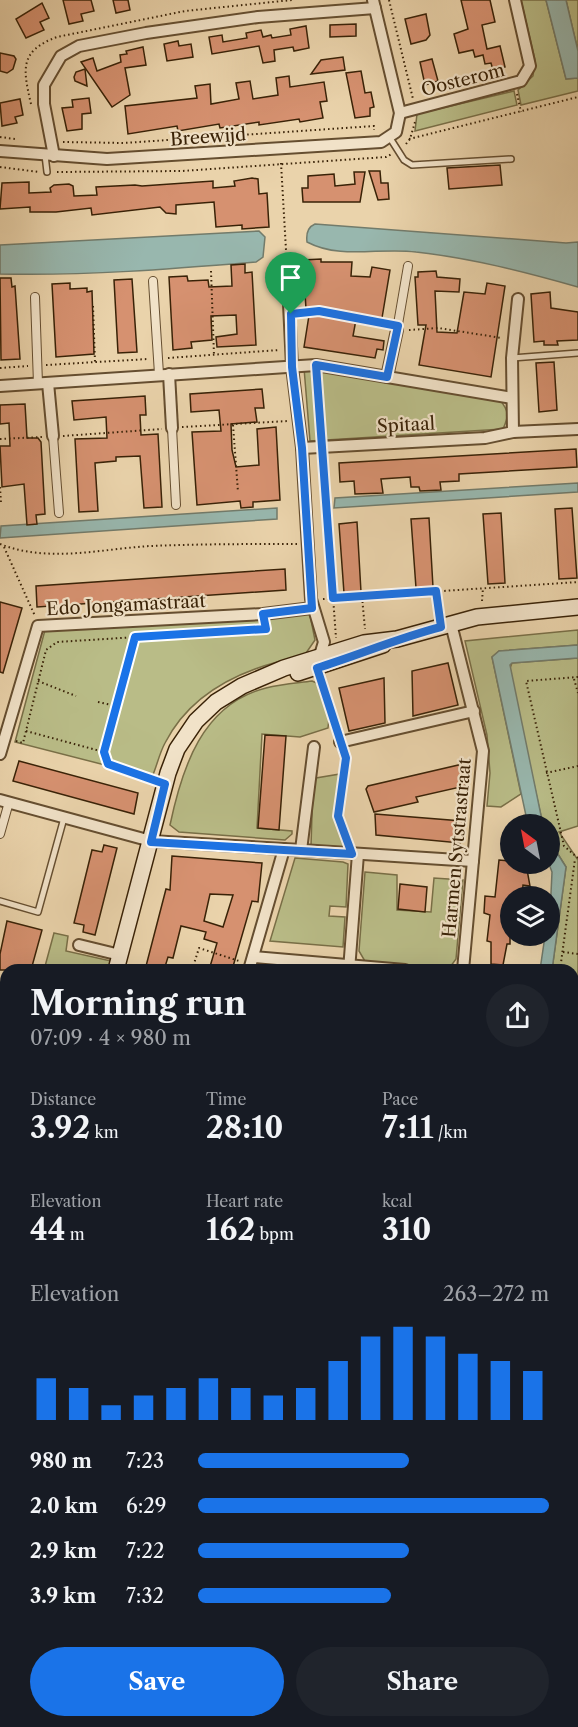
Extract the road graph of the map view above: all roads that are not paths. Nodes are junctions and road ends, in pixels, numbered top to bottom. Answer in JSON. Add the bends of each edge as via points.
{"nodes":[{"id":1,"x":515,"y":0,"type":"edge"},
{"id":2,"x":374,"y":4,"type":"edge"},
{"id":3,"x":400,"y":113,"type":"junction"},
{"id":4,"x":390,"y":138,"type":"junction"},
{"id":5,"x":0,"y":151,"type":"edge"},
{"id":6,"x":49,"y":156,"type":"junction"},
{"id":7,"x":511,"y":159,"type":"dead end"},
{"id":8,"x":47,"y":172,"type":"dead end"},
{"id":9,"x":287,"y":262,"type":"road end"},
{"id":10,"x":408,"y":266,"type":"dead end"},
{"id":11,"x":153,"y":281,"type":"dead end"},
{"id":12,"x":35,"y":297,"type":"dead end"},
{"id":13,"x":518,"y":299,"type":"dead end"},
{"id":14,"x":398,"y":328,"type":"joint"},
{"id":15,"x":578,"y":353,"type":"edge"},
{"id":16,"x":512,"y":358,"type":"junction"},
{"id":17,"x":292,"y":367,"type":"junction"},
{"id":18,"x":164,"y":374,"type":"junction"},
{"id":19,"x":387,"y":377,"type":"junction"},
{"id":20,"x":43,"y":383,"type":"junction"},
{"id":21,"x":0,"y":386,"type":"edge"},
{"id":22,"x":512,"y":398,"type":"junction"},
{"id":23,"x":172,"y":428,"type":"joint"},
{"id":24,"x":578,"y":429,"type":"edge"},
{"id":25,"x":513,"y":432,"type":"junction"},
{"id":26,"x":53,"y":436,"type":"joint"},
{"id":27,"x":302,"y":448,"type":"junction"},
{"id":28,"x":176,"y":505,"type":"dead end"},
{"id":29,"x":59,"y":513,"type":"dead end"},
{"id":30,"x":312,"y":603,"type":"junction"},
{"id":31,"x":578,"y":607,"type":"edge"},
{"id":32,"x":446,"y":626,"type":"junction"},
{"id":33,"x":318,"y":662,"type":"junction"},
{"id":34,"x":474,"y":711,"type":"junction"},
{"id":35,"x":340,"y":742,"type":"road end"},
{"id":36,"x":315,"y":747,"type":"dead end"},
{"id":37,"x":0,"y":754,"type":"edge"},
{"id":38,"x":4,"y":801,"type":"edge"},
{"id":39,"x":64,"y":818,"type":"junction"},
{"id":40,"x":0,"y":834,"type":"edge"},
{"id":41,"x":151,"y":842,"type":"junction"},
{"id":42,"x":284,"y":849,"type":"junction"},
{"id":43,"x":301,"y":850,"type":"junction"},
{"id":44,"x":355,"y":854,"type":"junction"},
{"id":45,"x":473,"y":861,"type":"junction"},
{"id":46,"x":0,"y":902,"type":"edge"},
{"id":47,"x":79,"y":945,"type":"dead end"},
{"id":48,"x":120,"y":955,"type":"junction"},
{"id":49,"x":118,"y":964,"type":"edge"},
{"id":50,"x":251,"y":964,"type":"edge"},
{"id":51,"x":349,"y":964,"type":"edge"},
{"id":52,"x":464,"y":964,"type":"edge"}],
"edges":[{"from":1,"to":3,"type":"street","name":"Oosterom","via":[[530,66],[521,81]]},
{"from":2,"to":3,"type":"street"},
{"from":2,"to":6,"type":"street","via":[[258,17],[80,46],[61,56],[44,85],[53,142]]},
{"from":3,"to":4,"type":"street","via":[[396,132]]},
{"from":4,"to":6,"type":"street","name":"Breewijd","via":[[107,159]]},
{"from":4,"to":7,"type":"lane","via":[[404,160],[412,165]]},
{"from":5,"to":6,"type":"street","name":"Breewijd"},
{"from":6,"to":8,"type":"lane"},
{"from":9,"to":17,"type":"street"},
{"from":10,"to":14,"type":"street"},
{"from":11,"to":18,"type":"street","via":[[158,358]]},
{"from":12,"to":20,"type":"street","via":[[38,365]]},
{"from":13,"to":16,"type":"street"},
{"from":14,"to":19,"type":"street"},
{"from":15,"to":16,"type":"lane"},
{"from":16,"to":22,"type":"street"},
{"from":17,"to":18,"type":"street"},
{"from":17,"to":19,"type":"street","via":[[316,365]]},
{"from":17,"to":27,"type":"street"},
{"from":18,"to":20,"type":"street"},
{"from":18,"to":23,"type":"street"},
{"from":19,"to":22,"type":"street"},
{"from":20,"to":21,"type":"street"},
{"from":20,"to":26,"type":"street"},
{"from":22,"to":25,"type":"street"},
{"from":23,"to":28,"type":"street"},
{"from":24,"to":25,"type":"street","name":"Spitaal"},
{"from":25,"to":27,"type":"street","name":"Spitaal","via":[[485,438]]},
{"from":26,"to":29,"type":"street"},
{"from":27,"to":30,"type":"street"},
{"from":30,"to":33,"type":"street","via":[[324,642]]},
{"from":30,"to":37,"type":"street","name":"Edo Jongamastraat","via":[[263,614],[38,626]]},
{"from":31,"to":32,"type":"main road","via":[[506,613]]},
{"from":32,"to":33,"type":"main road","via":[[397,639],[371,651]]},
{"from":32,"to":34,"type":"street","name":"Harmen Sytstrastraat"},
{"from":33,"to":41,"type":"main road","via":[[279,678],[266,677],[242,686],[216,702],[196,721],[177,749]]},
{"from":34,"to":35,"type":"street"},
{"from":34,"to":45,"type":"street","name":"Harmen Sytstrastraat","via":[[483,751]]},
{"from":36,"to":43,"type":"street"},
{"from":38,"to":39,"type":"street"},
{"from":38,"to":40,"type":"street"},
{"from":39,"to":41,"type":"street"},
{"from":39,"to":46,"type":"lane","via":[[38,912]]},
{"from":41,"to":42,"type":"street"},
{"from":41,"to":48,"type":"main road"},
{"from":42,"to":43,"type":"street"},
{"from":42,"to":50,"type":"street"},
{"from":43,"to":44,"type":"street"},
{"from":44,"to":45,"type":"street"},
{"from":44,"to":51,"type":"street"},
{"from":45,"to":52,"type":"street","name":"Harmen Sytstrastraat"},
{"from":47,"to":48,"type":"street"},
{"from":48,"to":49,"type":"main road"}]}
